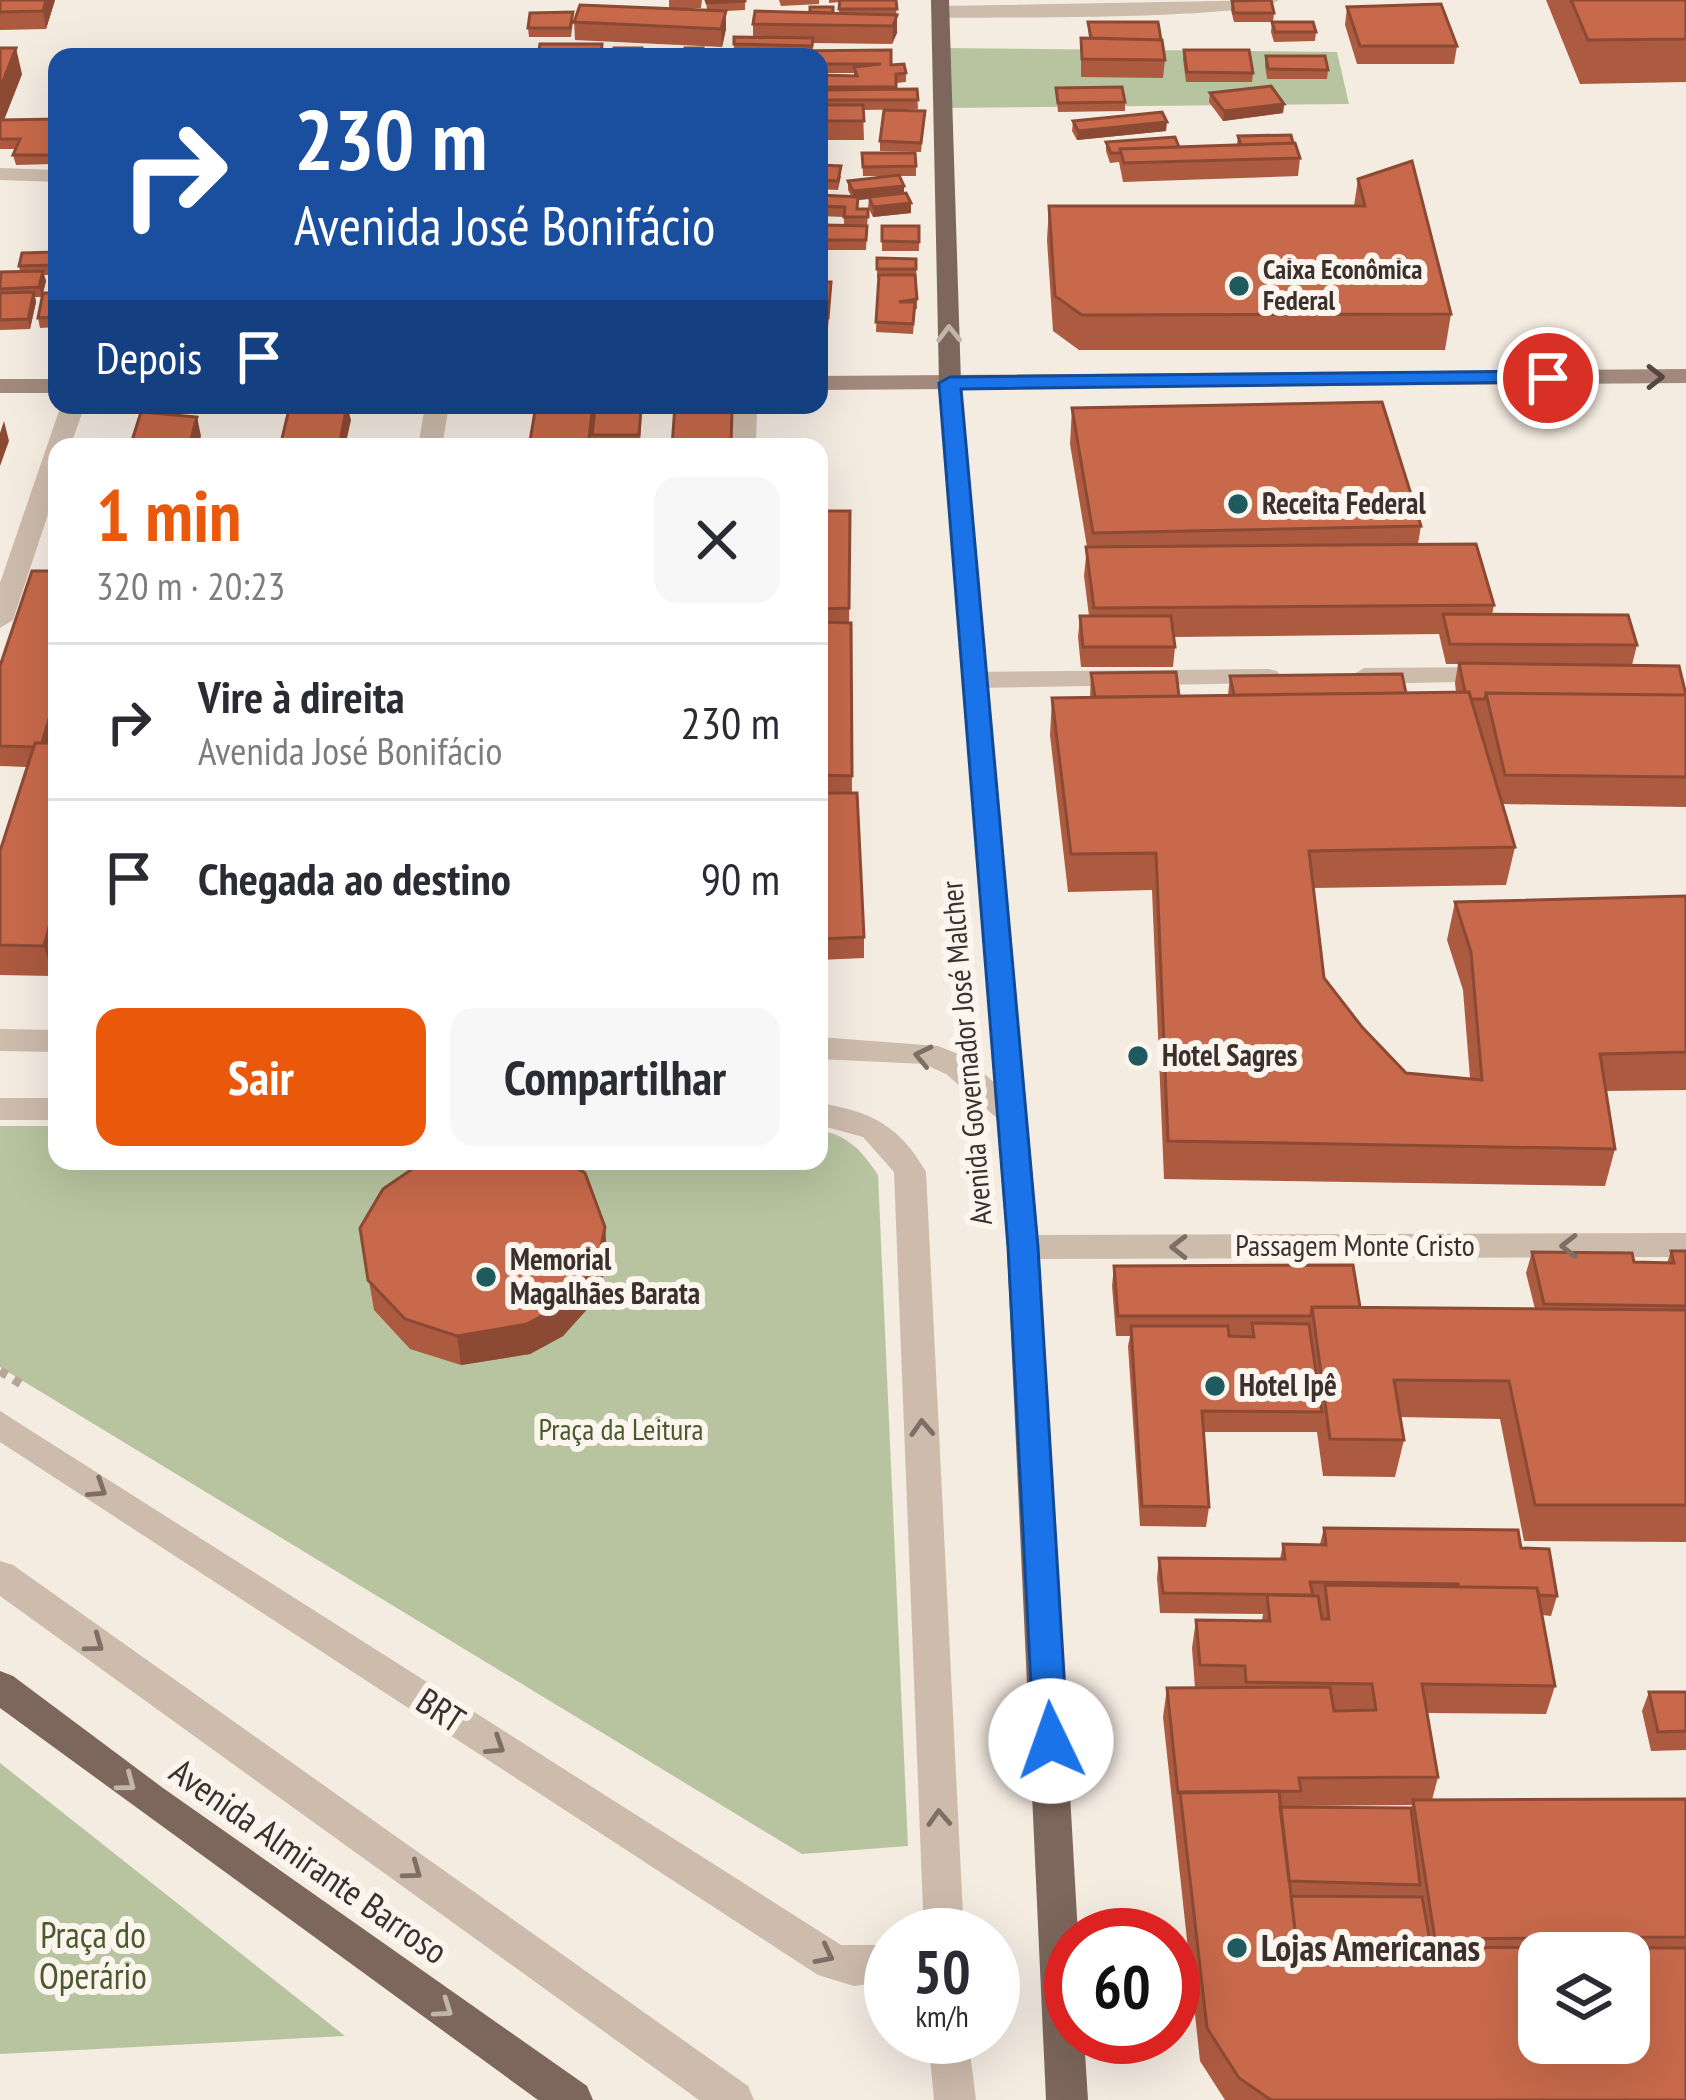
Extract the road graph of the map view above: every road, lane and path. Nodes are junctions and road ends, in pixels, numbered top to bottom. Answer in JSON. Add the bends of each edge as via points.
{"nodes":[{"id":1,"x":1270,"y":0,"type":"edge"},
{"id":2,"x":940,"y":6,"type":"edge"},
{"id":3,"x":0,"y":174,"type":"edge"},
{"id":4,"x":48,"y":176,"type":"edge"},
{"id":5,"x":1686,"y":376,"type":"edge"},
{"id":6,"x":828,"y":383,"type":"edge"},
{"id":7,"x":950,"y":383,"type":"junction"},
{"id":8,"x":0,"y":386,"type":"edge"},
{"id":9,"x":48,"y":386,"type":"edge"},
{"id":10,"x":48,"y":478,"type":"edge"},
{"id":11,"x":0,"y":620,"type":"edge"},
{"id":12,"x":1532,"y":675,"type":"edge"},
{"id":13,"x":1346,"y":676,"type":"edge"},
{"id":14,"x":1299,"y":677,"type":"edge"},
{"id":15,"x":974,"y":680,"type":"junction"},
{"id":16,"x":0,"y":1040,"type":"edge"},
{"id":17,"x":48,"y":1041,"type":"edge"},
{"id":18,"x":828,"y":1048,"type":"edge"},
{"id":19,"x":0,"y":1109,"type":"edge"},
{"id":20,"x":48,"y":1109,"type":"edge"},
{"id":21,"x":1010,"y":1111,"type":"junction"},
{"id":22,"x":828,"y":1116,"type":"edge"},
{"id":23,"x":1686,"y":1245,"type":"edge"},
{"id":24,"x":1023,"y":1247,"type":"junction"},
{"id":25,"x":0,"y":1425,"type":"edge"},
{"id":26,"x":0,"y":1576,"type":"edge"},
{"id":27,"x":0,"y":1687,"type":"edge"},
{"id":28,"x":939,"y":1908,"type":"edge"},
{"id":29,"x":864,"y":1966,"type":"edge"},
{"id":30,"x":951,"y":2064,"type":"edge"},
{"id":31,"x":572,"y":2100,"type":"edge"},
{"id":32,"x":734,"y":2100,"type":"edge"},
{"id":33,"x":955,"y":2100,"type":"edge"},
{"id":34,"x":1067,"y":2100,"type":"edge"}],
"edges":[{"from":1,"to":2,"type":"street"},
{"from":7,"to":2,"type":"main road","name":"Avenida Governador José Malcher","one_way":true},
{"from":3,"to":4,"type":"street"},
{"from":7,"to":5,"type":"main road","one_way":true},
{"from":6,"to":7,"type":"main road"},
{"from":7,"to":15,"type":"main road","name":"Avenida Governador José Malcher"},
{"from":8,"to":9,"type":"main road"},
{"from":10,"to":11,"type":"street"},
{"from":12,"to":13,"type":"street"},
{"from":14,"to":15,"type":"street"},
{"from":15,"to":21,"type":"main road","name":"Avenida Governador José Malcher"},
{"from":16,"to":17,"type":"street"},
{"from":21,"to":18,"type":"street","one_way":true,"via":[[957,1066],[927,1054]]},
{"from":19,"to":20,"type":"street"},
{"from":21,"to":24,"type":"main road","name":"Avenida Governador José Malcher"},
{"from":28,"to":22,"type":"street","one_way":true,"via":[[910,1172],[896,1143],[870,1126]]},
{"from":23,"to":24,"type":"street","name":"Passagem Monte Cristo","one_way":true},
{"from":24,"to":34,"type":"main road","name":"Avenida Governador José Malcher"},
{"from":25,"to":29,"type":"street","name":"BRT","one_way":true,"via":[[832,1962]]},
{"from":26,"to":32,"type":"street","one_way":true},
{"from":27,"to":31,"type":"main road","name":"Avenida Almirante Barroso","one_way":true},
{"from":30,"to":33,"type":"street"}]}
